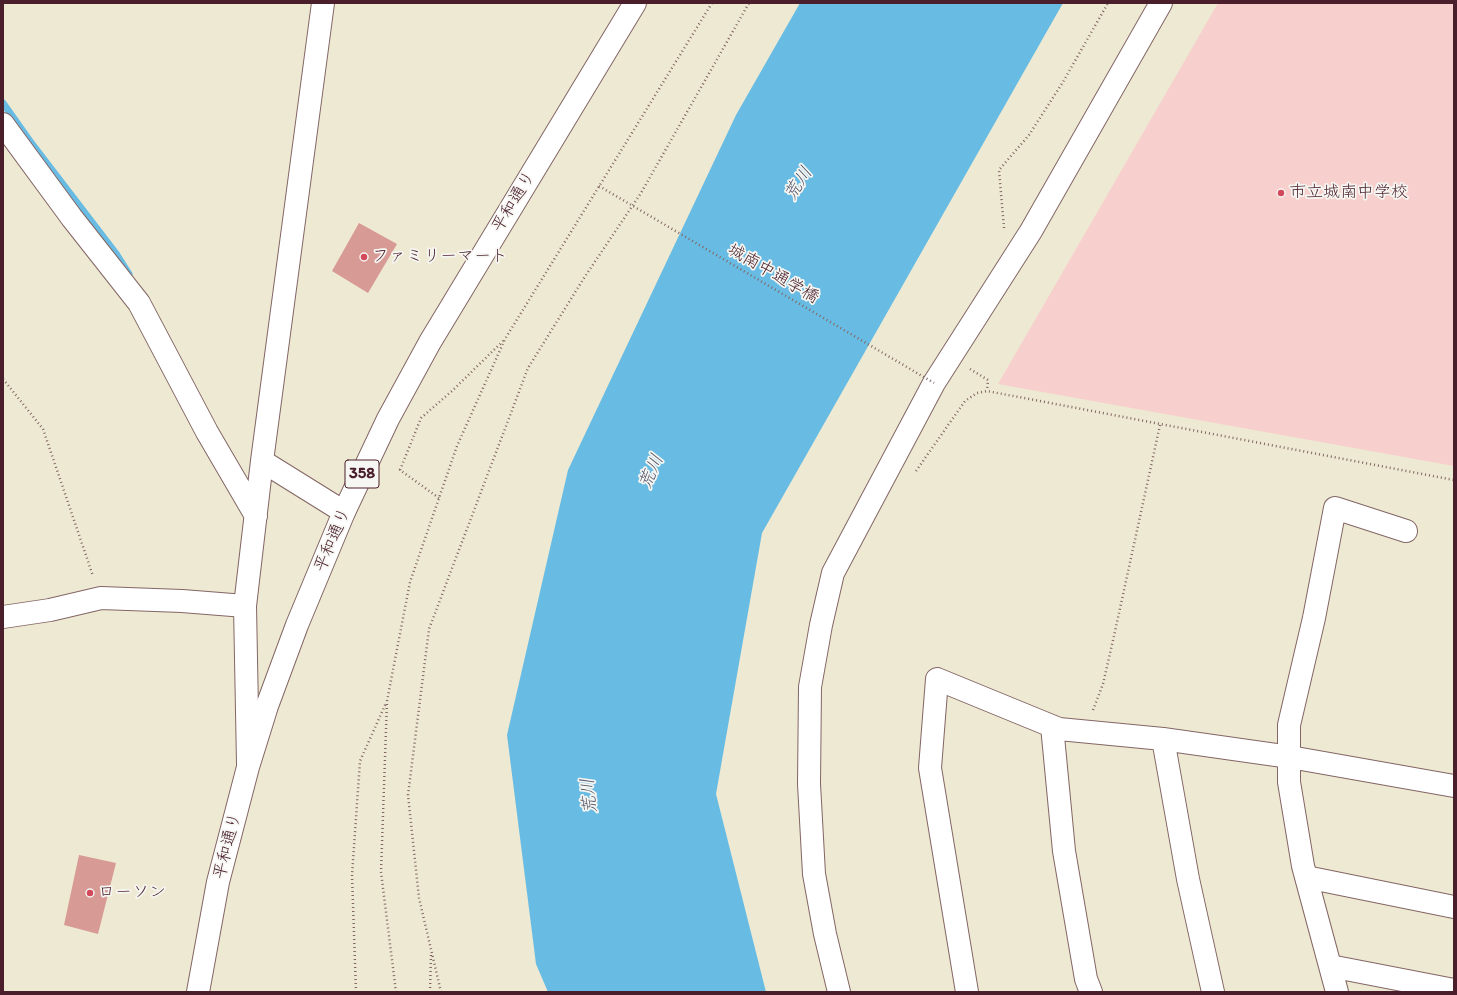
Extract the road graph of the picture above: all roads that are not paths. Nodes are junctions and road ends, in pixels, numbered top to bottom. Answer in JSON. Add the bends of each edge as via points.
{"nodes":[{"id":1,"x":323,"y":3,"type":"edge"},
{"id":2,"x":635,"y":3,"type":"edge"},
{"id":3,"x":1160,"y":3,"type":"edge"},
{"id":4,"x":3,"y":124,"type":"edge"},
{"id":5,"x":262,"y":461,"type":"junction"},
{"id":6,"x":344,"y":512,"type":"junction"},
{"id":7,"x":256,"y":516,"type":"junction"},
{"id":8,"x":1406,"y":531,"type":"dead end"},
{"id":9,"x":245,"y":606,"type":"junction"},
{"id":10,"x":3,"y":617,"type":"edge"},
{"id":11,"x":1052,"y":726,"type":"junction"},
{"id":12,"x":1163,"y":739,"type":"junction"},
{"id":13,"x":1290,"y":757,"type":"junction"},
{"id":14,"x":248,"y":767,"type":"junction"},
{"id":15,"x":1454,"y":786,"type":"edge"},
{"id":16,"x":1306,"y":876,"type":"junction"},
{"id":17,"x":1454,"y":907,"type":"edge"},
{"id":18,"x":1330,"y":966,"type":"junction"},
{"id":19,"x":1454,"y":990,"type":"edge"},
{"id":20,"x":198,"y":992,"type":"edge"},
{"id":21,"x":839,"y":992,"type":"edge"},
{"id":22,"x":967,"y":992,"type":"edge"},
{"id":23,"x":1091,"y":992,"type":"edge"},
{"id":24,"x":1213,"y":992,"type":"edge"},
{"id":25,"x":1337,"y":992,"type":"edge"}],
"edges":[{"from":1,"to":5,"type":"main road"},
{"from":2,"to":6,"type":"main road","name":"平和通り","number":"358","via":[[430,342],[388,419]]},
{"from":3,"to":21,"type":"main road","via":[[1031,231],[934,383],[833,573],[810,687],[810,784],[814,874]]},
{"from":4,"to":7,"type":"main road","via":[[139,303],[207,432]]},
{"from":5,"to":6,"type":"main road"},
{"from":5,"to":7,"type":"main road"},
{"from":6,"to":14,"type":"main road","name":"平和通り","number":"358","via":[[297,625]]},
{"from":7,"to":9,"type":"main road"},
{"from":8,"to":13,"type":"main road","via":[[1335,508],[1314,618],[1289,725]]},
{"from":9,"to":10,"type":"main road","via":[[182,600],[101,598],[50,610]]},
{"from":9,"to":14,"type":"main road"},
{"from":11,"to":12,"type":"main road","via":[[1059,729]]},
{"from":11,"to":22,"type":"main road","via":[[936,679],[930,768]]},
{"from":11,"to":23,"type":"main road","via":[[1064,852],[1086,979]]},
{"from":12,"to":13,"type":"main road"},
{"from":12,"to":24,"type":"main road","via":[[1188,879]]},
{"from":13,"to":15,"type":"main road"},
{"from":13,"to":16,"type":"main road","via":[[1290,782]]},
{"from":14,"to":20,"type":"main road","name":"平和通り","number":"358","via":[[218,882]]},
{"from":16,"to":17,"type":"main road"},
{"from":16,"to":18,"type":"main road"},
{"from":18,"to":19,"type":"main road"},
{"from":18,"to":25,"type":"main road"}]}
